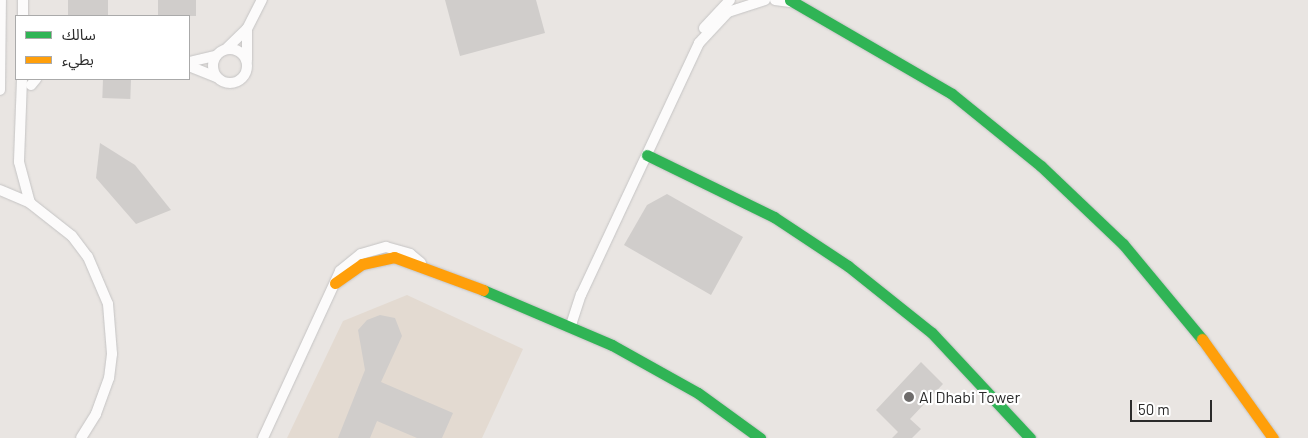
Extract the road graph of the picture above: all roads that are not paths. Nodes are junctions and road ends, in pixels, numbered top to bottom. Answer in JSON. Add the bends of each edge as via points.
{"nodes":[{"id":1,"x":1,"y":0,"type":"edge"},
{"id":2,"x":22,"y":0,"type":"edge"},
{"id":3,"x":262,"y":0,"type":"edge"},
{"id":4,"x":730,"y":0,"type":"edge"},
{"id":5,"x":766,"y":0,"type":"edge"},
{"id":6,"x":775,"y":0,"type":"edge"},
{"id":7,"x":793,"y":2,"type":"edge"},
{"id":8,"x":23,"y":15,"type":"edge"},
{"id":9,"x":247,"y":29,"type":"junction"},
{"id":10,"x":699,"y":43,"type":"junction"},
{"id":11,"x":226,"y":49,"type":"junction"},
{"id":12,"x":216,"y":56,"type":"junction"},
{"id":13,"x":247,"y":60,"type":"junction"},
{"id":14,"x":190,"y":64,"type":"edge"},
{"id":15,"x":190,"y":64,"type":"edge"},
{"id":16,"x":216,"y":77,"type":"junction"},
{"id":17,"x":30,"y":81,"type":"edge"},
{"id":18,"x":0,"y":90,"type":"edge"},
{"id":19,"x":647,"y":155,"type":"junction"},
{"id":20,"x":0,"y":190,"type":"edge"},
{"id":21,"x":30,"y":203,"type":"junction"},
{"id":22,"x":335,"y":283,"type":"joint"},
{"id":23,"x":567,"y":323,"type":"junction"},
{"id":24,"x":81,"y":438,"type":"edge"},
{"id":25,"x":264,"y":438,"type":"edge"},
{"id":26,"x":760,"y":438,"type":"edge"},
{"id":27,"x":1030,"y":438,"type":"edge"},
{"id":28,"x":1273,"y":438,"type":"edge"}],
"edges":[{"from":1,"to":18,"type":"street"},
{"from":2,"to":8,"type":"street"},
{"from":3,"to":9,"type":"street"},
{"from":4,"to":10,"type":"street","via":[[712,15]]},
{"from":5,"to":10,"type":"street","via":[[728,12]]},
{"from":6,"to":7,"type":"street"},
{"from":7,"to":28,"type":"street","via":[[952,94],[1061,186],[1123,244],[1162,288],[1233,378]]},
{"from":9,"to":11,"type":"street"},
{"from":9,"to":13,"type":"street"},
{"from":10,"to":19,"type":"street"},
{"from":11,"to":12,"type":"street"},
{"from":11,"to":13,"type":"street","via":[[236,50]]},
{"from":12,"to":14,"type":"street"},
{"from":12,"to":16,"type":"street","via":[[213,66]]},
{"from":13,"to":16,"type":"street","via":[[247,71],[236,83],[225,83]]},
{"from":15,"to":16,"type":"street"},
{"from":17,"to":21,"type":"street","via":[[18,162]]},
{"from":19,"to":23,"type":"street"},
{"from":19,"to":27,"type":"street","via":[[774,217],[848,266],[932,333]]},
{"from":20,"to":21,"type":"street"},
{"from":21,"to":24,"type":"street","via":[[52,218],[77,243],[100,280],[108,304],[112,354],[109,378],[96,414]]},
{"from":22,"to":23,"type":"street","via":[[362,264],[394,257],[425,266]]},
{"from":22,"to":25,"type":"street"},
{"from":23,"to":26,"type":"street","via":[[670,376]]}]}
